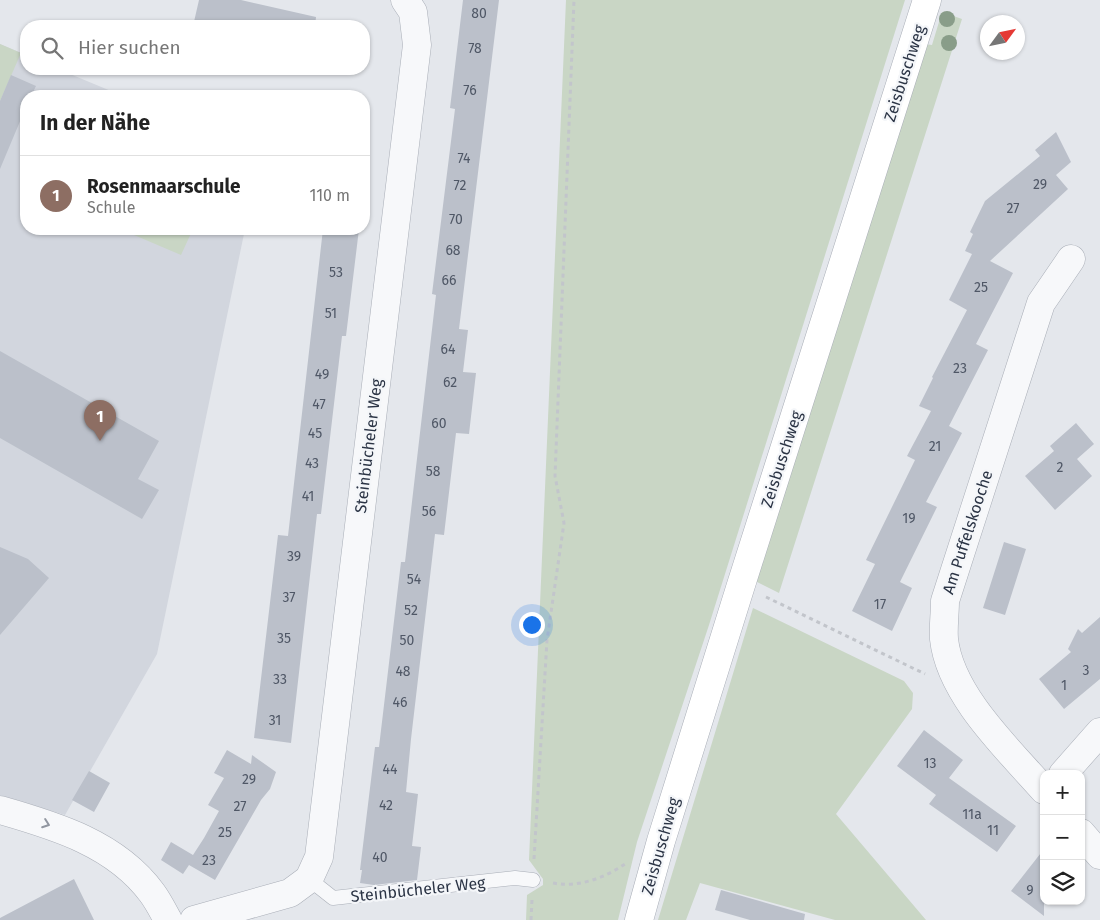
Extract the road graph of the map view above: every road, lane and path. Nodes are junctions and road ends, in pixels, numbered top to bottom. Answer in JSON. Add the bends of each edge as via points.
{"nodes":[{"id":1,"x":574,"y":0,"type":"edge"},
{"id":2,"x":927,"y":0,"type":"edge"},
{"id":3,"x":409,"y":6,"type":"edge"},
{"id":4,"x":1071,"y":259,"type":"dead end"},
{"id":5,"x":741,"y":585,"type":"junction"},
{"id":6,"x":903,"y":663,"type":"dead end"},
{"id":7,"x":1100,"y":732,"type":"edge"},
{"id":8,"x":1067,"y":770,"type":"edge"},
{"id":9,"x":1040,"y":785,"type":"edge"},
{"id":10,"x":0,"y":810,"type":"edge"},
{"id":11,"x":1085,"y":838,"type":"edge"},
{"id":12,"x":661,"y":841,"type":"junction"},
{"id":13,"x":1100,"y":855,"type":"edge"},
{"id":14,"x":309,"y":879,"type":"junction"},
{"id":15,"x":533,"y":880,"type":"junction"},
{"id":16,"x":168,"y":920,"type":"edge"},
{"id":17,"x":194,"y":920,"type":"edge"},
{"id":18,"x":639,"y":920,"type":"edge"}],
"edges":[{"from":1,"to":15,"type":"path","via":[[555,476],[564,523],[547,640]]},
{"from":2,"to":5,"type":"street","name":"Zeisbuschweg"},
{"from":3,"to":14,"type":"street","name":"Steinbücheler Weg","via":[[417,44],[319,857]]},
{"from":4,"to":9,"type":"street","name":"Am Puffelskooche","via":[[1041,303],[945,601],[944,640],[955,678],[983,720]]},
{"from":5,"to":6,"type":"path"},
{"from":5,"to":12,"type":"street","name":"Zeisbuschweg"},
{"from":7,"to":8,"type":"street"},
{"from":10,"to":16,"type":"street","one_way":true,"via":[[84,838],[128,867],[153,894]]},
{"from":11,"to":13,"type":"street"},
{"from":12,"to":15,"type":"path","via":[[615,871],[586,883]]},
{"from":12,"to":18,"type":"street","name":"Zeisbuschweg"},
{"from":14,"to":15,"type":"lane","name":"Steinbücheler Weg","via":[[333,898],[515,878]]},
{"from":14,"to":17,"type":"street","name":"Steinbücheler Weg","via":[[290,894]]}]}
